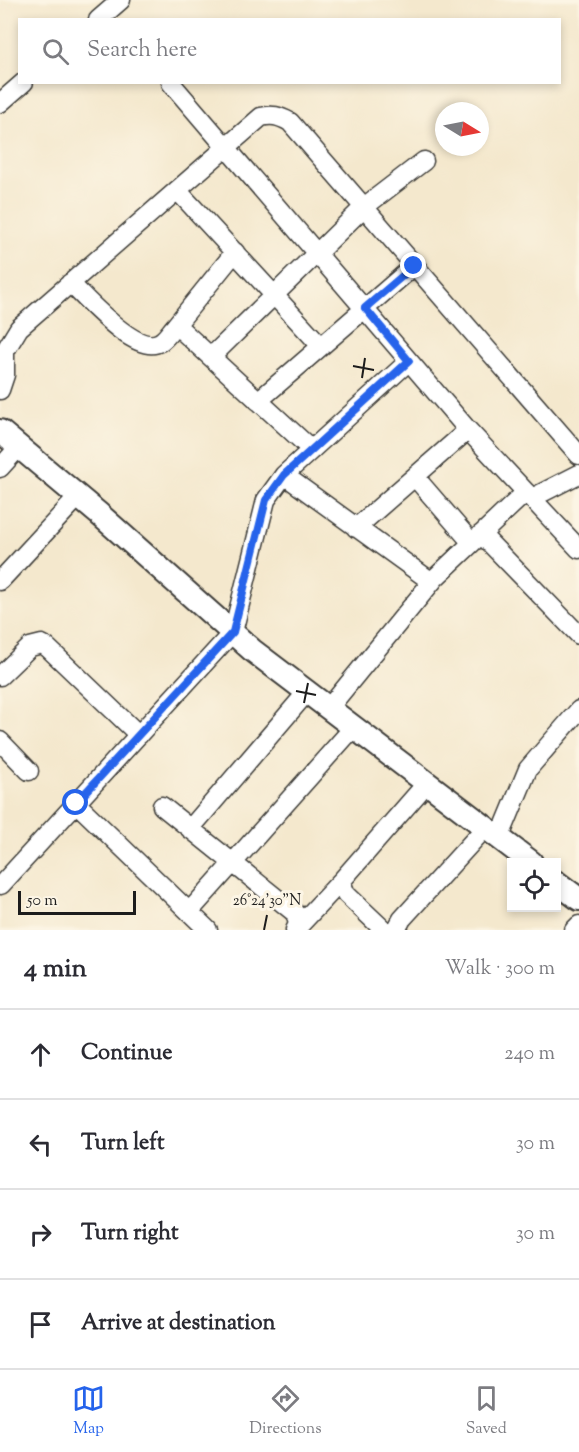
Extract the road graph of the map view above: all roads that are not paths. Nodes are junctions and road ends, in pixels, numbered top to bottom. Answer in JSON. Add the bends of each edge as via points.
{"nodes":[{"id":1,"x":121,"y":0,"type":"edge"},
{"id":2,"x":100,"y":18,"type":"edge"},
{"id":3,"x":22,"y":84,"type":"edge"},
{"id":4,"x":173,"y":84,"type":"edge"},
{"id":5,"x":0,"y":103,"type":"edge"},
{"id":6,"x":226,"y":147,"type":"junction"},
{"id":7,"x":424,"y":161,"type":"dead end"},
{"id":8,"x":177,"y":190,"type":"junction"},
{"id":9,"x":364,"y":207,"type":"junction"},
{"id":10,"x":235,"y":252,"type":"junction"},
{"id":11,"x":317,"y":253,"type":"junction"},
{"id":12,"x":414,"y":266,"type":"junction"},
{"id":13,"x":70,"y":283,"type":"junction"},
{"id":14,"x":274,"y":295,"type":"junction"},
{"id":15,"x":365,"y":308,"type":"junction"},
{"id":16,"x":176,"y":325,"type":"junction"},
{"id":17,"x":321,"y":346,"type":"junction"},
{"id":18,"x":211,"y":357,"type":"junction"},
{"id":19,"x":409,"y":361,"type":"junction"},
{"id":20,"x":0,"y":390,"type":"edge"},
{"id":21,"x":258,"y":401,"type":"junction"},
{"id":22,"x":468,"y":430,"type":"junction"},
{"id":23,"x":0,"y":431,"type":"edge"},
{"id":24,"x":19,"y":447,"type":"junction"},
{"id":25,"x":312,"y":450,"type":"junction"},
{"id":26,"x":579,"y":455,"type":"edge"},
{"id":27,"x":0,"y":468,"type":"edge"},
{"id":28,"x":579,"y":474,"type":"edge"},
{"id":29,"x":284,"y":475,"type":"junction"},
{"id":30,"x":415,"y":477,"type":"junction"},
{"id":31,"x":529,"y":495,"type":"junction"},
{"id":32,"x":78,"y":497,"type":"junction"},
{"id":33,"x":356,"y":528,"type":"junction"},
{"id":34,"x":476,"y":539,"type":"junction"},
{"id":35,"x":579,"y":549,"type":"edge"},
{"id":36,"x":0,"y":581,"type":"edge"},
{"id":37,"x":432,"y":582,"type":"junction"},
{"id":38,"x":233,"y":632,"type":"junction"},
{"id":39,"x":579,"y":635,"type":"edge"},
{"id":40,"x":0,"y":676,"type":"edge"},
{"id":41,"x":307,"y":692,"type":"junction"},
{"id":42,"x":328,"y":709,"type":"junction"},
{"id":43,"x":579,"y":710,"type":"edge"},
{"id":44,"x":353,"y":728,"type":"junction"},
{"id":45,"x":139,"y":735,"type":"junction"},
{"id":46,"x":0,"y":741,"type":"edge"},
{"id":47,"x":29,"y":771,"type":"dead end"},
{"id":48,"x":426,"y":784,"type":"junction"},
{"id":49,"x":76,"y":803,"type":"junction"},
{"id":50,"x":162,"y":806,"type":"dead end"},
{"id":51,"x":190,"y":829,"type":"junction"},
{"id":52,"x":492,"y":834,"type":"junction"},
{"id":53,"x":525,"y":858,"type":"edge"},
{"id":54,"x":232,"y":864,"type":"junction"},
{"id":55,"x":343,"y":879,"type":"junction"},
{"id":56,"x":1,"y":885,"type":"edge"},
{"id":57,"x":561,"y":886,"type":"edge"},
{"id":58,"x":579,"y":899,"type":"edge"},
{"id":59,"x":189,"y":912,"type":"junction"},
{"id":60,"x":579,"y":925,"type":"edge"},
{"id":61,"x":208,"y":930,"type":"edge"},
{"id":62,"x":296,"y":930,"type":"edge"},
{"id":63,"x":384,"y":930,"type":"edge"},
{"id":64,"x":396,"y":930,"type":"edge"},
{"id":65,"x":574,"y":930,"type":"edge"}],
"edges":[{"from":1,"to":2,"type":"street"},
{"from":3,"to":5,"type":"street"},
{"from":4,"to":6,"type":"street"},
{"from":6,"to":8,"type":"street"},
{"from":6,"to":9,"type":"street","via":[[261,117],[278,116],[290,122]]},
{"from":6,"to":11,"type":"street"},
{"from":7,"to":9,"type":"street"},
{"from":8,"to":10,"type":"street"},
{"from":8,"to":13,"type":"street"},
{"from":9,"to":11,"type":"street"},
{"from":9,"to":12,"type":"street"},
{"from":10,"to":14,"type":"street"},
{"from":10,"to":16,"type":"street"},
{"from":11,"to":14,"type":"street"},
{"from":11,"to":15,"type":"street"},
{"from":12,"to":15,"type":"street"},
{"from":12,"to":26,"type":"street"},
{"from":13,"to":16,"type":"street","via":[[127,336],[140,343],[161,342]]},
{"from":13,"to":20,"type":"street","via":[[10,340]]},
{"from":14,"to":17,"type":"street"},
{"from":14,"to":18,"type":"street"},
{"from":15,"to":17,"type":"street"},
{"from":15,"to":19,"type":"street"},
{"from":16,"to":18,"type":"street"},
{"from":17,"to":21,"type":"street"},
{"from":18,"to":21,"type":"street"},
{"from":19,"to":22,"type":"street"},
{"from":19,"to":25,"type":"street"},
{"from":21,"to":25,"type":"street"},
{"from":22,"to":30,"type":"street"},
{"from":22,"to":31,"type":"street"},
{"from":23,"to":24,"type":"street"},
{"from":24,"to":27,"type":"street"},
{"from":24,"to":32,"type":"street"},
{"from":25,"to":29,"type":"street"},
{"from":28,"to":31,"type":"street"},
{"from":29,"to":33,"type":"street"},
{"from":29,"to":38,"type":"street","via":[[266,500]]},
{"from":30,"to":33,"type":"street"},
{"from":30,"to":34,"type":"street"},
{"from":31,"to":34,"type":"street"},
{"from":31,"to":35,"type":"street"},
{"from":32,"to":36,"type":"street"},
{"from":32,"to":38,"type":"street"},
{"from":33,"to":37,"type":"street"},
{"from":34,"to":37,"type":"street"},
{"from":34,"to":39,"type":"street"},
{"from":37,"to":42,"type":"street"},
{"from":38,"to":41,"type":"street"},
{"from":38,"to":45,"type":"street"},
{"from":40,"to":45,"type":"street","via":[[30,646],[42,644]]},
{"from":41,"to":42,"type":"street"},
{"from":41,"to":51,"type":"street"},
{"from":42,"to":44,"type":"street"},
{"from":43,"to":52,"type":"street","via":[[528,769]]},
{"from":44,"to":48,"type":"street"},
{"from":44,"to":54,"type":"street"},
{"from":45,"to":49,"type":"street"},
{"from":46,"to":47,"type":"street"},
{"from":48,"to":52,"type":"street"},
{"from":48,"to":55,"type":"street"},
{"from":49,"to":56,"type":"street"},
{"from":49,"to":59,"type":"street"},
{"from":50,"to":51,"type":"street"},
{"from":51,"to":54,"type":"street"},
{"from":52,"to":53,"type":"street"},
{"from":52,"to":64,"type":"street","via":[[402,919]]},
{"from":54,"to":59,"type":"street"},
{"from":54,"to":62,"type":"street","via":[[295,913]]},
{"from":55,"to":62,"type":"street"},
{"from":55,"to":63,"type":"street","via":[[346,894]]},
{"from":57,"to":58,"type":"street"},
{"from":59,"to":61,"type":"street"},
{"from":60,"to":65,"type":"street"}]}
